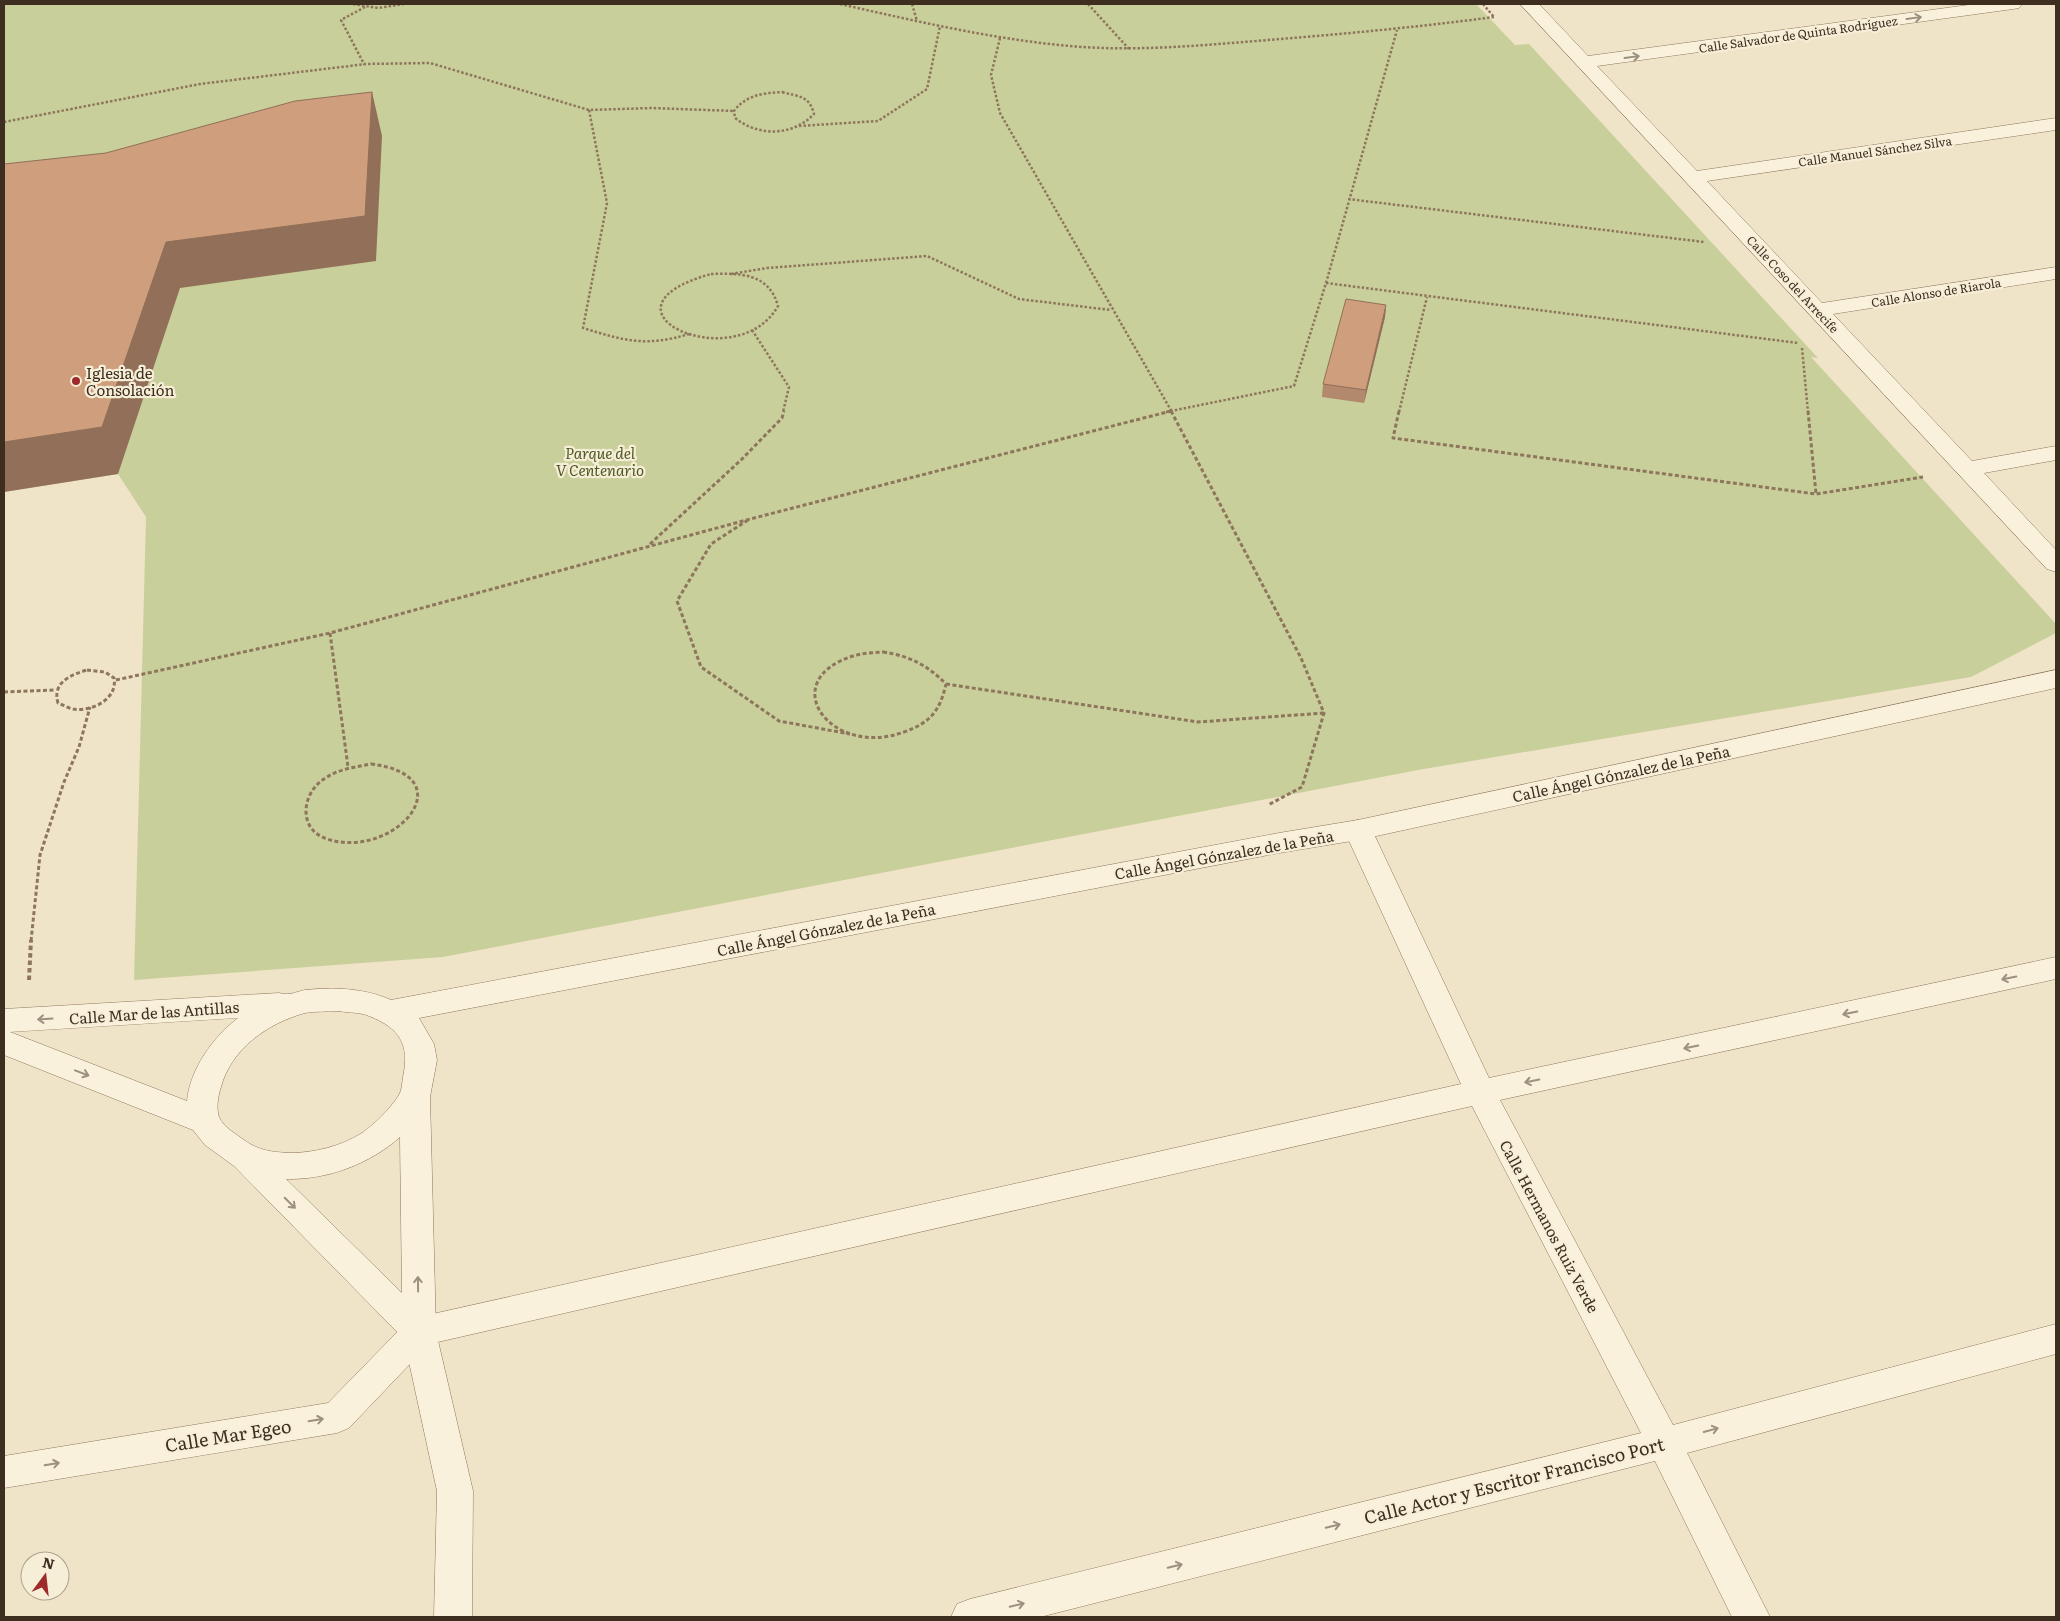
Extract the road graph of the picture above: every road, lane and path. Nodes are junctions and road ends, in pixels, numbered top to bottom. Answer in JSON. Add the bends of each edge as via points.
{"nodes":[{"id":1,"x":352,"y":4,"type":"edge"},
{"id":2,"x":404,"y":4,"type":"edge"},
{"id":3,"x":840,"y":4,"type":"edge"},
{"id":4,"x":912,"y":4,"type":"edge"},
{"id":5,"x":1088,"y":4,"type":"edge"},
{"id":6,"x":1529,"y":4,"type":"edge"},
{"id":7,"x":2013,"y":4,"type":"edge"},
{"id":8,"x":364,"y":7,"type":"junction"},
{"id":9,"x":1494,"y":17,"type":"dead end"},
{"id":10,"x":917,"y":21,"type":"junction"},
{"id":11,"x":940,"y":26,"type":"junction"},
{"id":12,"x":1397,"y":30,"type":"junction"},
{"id":13,"x":1000,"y":38,"type":"junction"},
{"id":14,"x":1129,"y":49,"type":"junction"},
{"id":15,"x":1584,"y":62,"type":"junction"},
{"id":16,"x":372,"y":64,"type":"junction"},
{"id":17,"x":589,"y":110,"type":"junction"},
{"id":18,"x":734,"y":111,"type":"junction"},
{"id":19,"x":4,"y":122,"type":"edge"},
{"id":20,"x":2056,"y":124,"type":"edge"},
{"id":21,"x":799,"y":126,"type":"junction"},
{"id":22,"x":1693,"y":177,"type":"junction"},
{"id":23,"x":1348,"y":199,"type":"junction"},
{"id":24,"x":1712,"y":243,"type":"dead end"},
{"id":25,"x":2056,"y":273,"type":"edge"},
{"id":26,"x":731,"y":274,"type":"junction"},
{"id":27,"x":1326,"y":283,"type":"junction"},
{"id":28,"x":1427,"y":297,"type":"junction"},
{"id":29,"x":1111,"y":310,"type":"junction"},
{"id":30,"x":1817,"y":310,"type":"junction"},
{"id":31,"x":752,"y":330,"type":"junction"},
{"id":32,"x":689,"y":334,"type":"junction"},
{"id":33,"x":1796,"y":336,"type":"dead end"},
{"id":34,"x":1802,"y":343,"type":"junction"},
{"id":35,"x":1171,"y":411,"type":"junction"},
{"id":36,"x":2056,"y":453,"type":"edge"},
{"id":37,"x":1969,"y":469,"type":"junction"},
{"id":38,"x":1816,"y":494,"type":"junction"},
{"id":39,"x":750,"y":519,"type":"junction"},
{"id":40,"x":650,"y":545,"type":"junction"},
{"id":41,"x":2056,"y":564,"type":"edge"},
{"id":42,"x":330,"y":633,"type":"junction"},
{"id":43,"x":2056,"y":679,"type":"edge"},
{"id":44,"x":116,"y":680,"type":"junction"},
{"id":45,"x":946,"y":684,"type":"junction"},
{"id":46,"x":56,"y":690,"type":"junction"},
{"id":47,"x":4,"y":692,"type":"edge"},
{"id":48,"x":90,"y":707,"type":"junction"},
{"id":49,"x":1324,"y":713,"type":"junction"},
{"id":50,"x":850,"y":734,"type":"junction"},
{"id":51,"x":348,"y":767,"type":"junction"},
{"id":52,"x":1358,"y":830,"type":"junction"},
{"id":53,"x":1279,"y":843,"type":"junction"},
{"id":54,"x":2056,"y":968,"type":"edge"},
{"id":55,"x":303,"y":1002,"type":"junction"},
{"id":56,"x":389,"y":1012,"type":"junction"},
{"id":57,"x":16,"y":1021,"type":"edge"},
{"id":58,"x":4,"y":1042,"type":"edge"},
{"id":59,"x":1480,"y":1092,"type":"junction"},
{"id":60,"x":415,"y":1096,"type":"junction"},
{"id":61,"x":204,"y":1121,"type":"junction"},
{"id":62,"x":243,"y":1156,"type":"junction"},
{"id":63,"x":419,"y":1332,"type":"junction"},
{"id":64,"x":2056,"y":1339,"type":"edge"},
{"id":65,"x":1664,"y":1443,"type":"junction"},
{"id":66,"x":4,"y":1472,"type":"edge"},
{"id":67,"x":453,"y":1617,"type":"edge"},
{"id":68,"x":970,"y":1617,"type":"edge"},
{"id":69,"x":1751,"y":1617,"type":"edge"}],
"edges":[{"from":1,"to":8,"type":"path"},
{"from":2,"to":8,"type":"path"},
{"from":3,"to":10,"type":"path"},
{"from":4,"to":10,"type":"path"},
{"from":5,"to":14,"type":"path"},
{"from":6,"to":15,"type":"street","name":"Calle Coso del Arrecife"},
{"from":15,"to":7,"type":"street","name":"Calle Salvador de Quinta Rodríguez","one_way":true},
{"from":8,"to":16,"type":"path","via":[[341,20],[364,64]]},
{"from":9,"to":12,"type":"path"},
{"from":10,"to":11,"type":"path"},
{"from":11,"to":13,"type":"path"},
{"from":11,"to":21,"type":"path","via":[[927,89],[878,122]]},
{"from":12,"to":14,"type":"path"},
{"from":12,"to":23,"type":"path"},
{"from":13,"to":14,"type":"path","via":[[1060,46]]},
{"from":13,"to":29,"type":"path","via":[[991,75],[1000,113]]},
{"from":15,"to":22,"type":"street","name":"Calle Coso del Arrecife"},
{"from":16,"to":17,"type":"path","via":[[430,63]]},
{"from":16,"to":19,"type":"path","via":[[200,84]]},
{"from":17,"to":18,"type":"path"},
{"from":17,"to":32,"type":"path","via":[[607,203],[583,328],[637,344],[668,342]]},
{"from":18,"to":21,"type":"path","via":[[735,118],[748,128],[776,131]]},
{"from":18,"to":21,"type":"path","via":[[756,95],[794,94],[814,107],[814,114]]},
{"from":20,"to":22,"type":"street","name":"Calle Manuel Sánchez Silva"},
{"from":22,"to":30,"type":"street","name":"Calle Coso del Arrecife"},
{"from":23,"to":24,"type":"path"},
{"from":23,"to":27,"type":"path"},
{"from":25,"to":30,"type":"street","name":"Calle Alonso de Riarola"},
{"from":26,"to":29,"type":"path","via":[[767,268],[926,256],[1018,299]]},
{"from":26,"to":31,"type":"path","via":[[764,282],[777,295],[778,306],[767,322]]},
{"from":26,"to":32,"type":"path","via":[[692,278],[676,286],[663,299],[662,316],[670,326]]},
{"from":27,"to":28,"type":"path"},
{"from":27,"to":35,"type":"path","via":[[1294,386]]},
{"from":28,"to":34,"type":"path"},
{"from":28,"to":38,"type":"path","via":[[1393,438]]},
{"from":29,"to":35,"type":"path"},
{"from":30,"to":37,"type":"street","name":"Calle Coso del Arrecife"},
{"from":31,"to":32,"type":"path","via":[[730,337],[709,338]]},
{"from":31,"to":40,"type":"path","via":[[789,387],[782,418],[742,460]]},
{"from":33,"to":34,"type":"path"},
{"from":34,"to":38,"type":"path"},
{"from":35,"to":39,"type":"path"},
{"from":35,"to":49,"type":"path","via":[[1301,658]]},
{"from":36,"to":37,"type":"street"},
{"from":37,"to":38,"type":"path"},
{"from":37,"to":41,"type":"street","name":"Calle Coso del Arrecife"},
{"from":39,"to":40,"type":"path"},
{"from":39,"to":50,"type":"path","via":[[711,544],[677,601],[701,667],[779,721]]},
{"from":40,"to":42,"type":"path"},
{"from":42,"to":44,"type":"path"},
{"from":42,"to":51,"type":"path"},
{"from":43,"to":52,"type":"street","name":"Calle Ángel Gónzalez de la Peña"},
{"from":44,"to":46,"type":"path","via":[[106,671],[87,670],[67,678]]},
{"from":44,"to":48,"type":"path","via":[[108,699]]},
{"from":45,"to":49,"type":"path","via":[[1198,722]]},
{"from":45,"to":50,"type":"path","via":[[936,712],[921,726],[901,734],[871,738]]},
{"from":45,"to":50,"type":"path","via":[[927,665],[904,655],[883,652],[861,654],[832,666],[820,678],[814,695],[819,713],[831,726]]},
{"from":46,"to":47,"type":"path"},
{"from":46,"to":48,"type":"path","via":[[58,703],[64,706]]},
{"from":48,"to":57,"type":"path","via":[[40,855],[30,954]]},
{"from":49,"to":53,"type":"path","via":[[1302,787],[1260,810]]},
{"from":51,"to":51,"type":"path","via":[[330,775],[308,796],[304,815],[315,834],[330,840],[355,843],[375,839],[398,828],[411,816],[419,796],[415,783],[406,773],[390,765]]},
{"from":52,"to":53,"type":"street","name":"Calle Ángel Gónzalez de la Peña"},
{"from":52,"to":59,"type":"street","name":"Calle Hermanos Ruiz Verde"},
{"from":53,"to":56,"type":"street","name":"Calle Ángel Gónzalez de la Peña"},
{"from":54,"to":59,"type":"street","one_way":true},
{"from":55,"to":56,"type":"street","name":"Calle Mar de las Antillas","via":[[339,1000],[371,1004]]},
{"from":55,"to":57,"type":"street","name":"Calle Mar de las Antillas","one_way":true},
{"from":55,"to":61,"type":"street","via":[[255,1020],[236,1036],[208,1077],[202,1099]]},
{"from":56,"to":60,"type":"street","name":"Calle Mar de las Antillas","via":[[411,1028],[419,1044],[422,1060]]},
{"from":58,"to":61,"type":"street","one_way":true},
{"from":59,"to":63,"type":"street"},
{"from":59,"to":65,"type":"street","name":"Calle Hermanos Ruiz Verde"},
{"from":60,"to":62,"type":"street","via":[[398,1120],[373,1142],[345,1156],[304,1166],[268,1165]]},
{"from":63,"to":60,"type":"street","one_way":true},
{"from":61,"to":62,"type":"street","via":[[216,1136]]},
{"from":62,"to":63,"type":"street","one_way":true},
{"from":66,"to":63,"type":"street","name":"Calle Mar Egeo","one_way":true,"via":[[337,1417]]},
{"from":63,"to":67,"type":"street","via":[[455,1491]]},
{"from":65,"to":64,"type":"street","name":"Calle Actor y Escritor Francisco Port","one_way":true},
{"from":68,"to":65,"type":"street","name":"Calle Actor y Escritor Francisco Port","one_way":true},
{"from":65,"to":69,"type":"street","name":"Calle Hermanos Ruiz Verde"}]}
